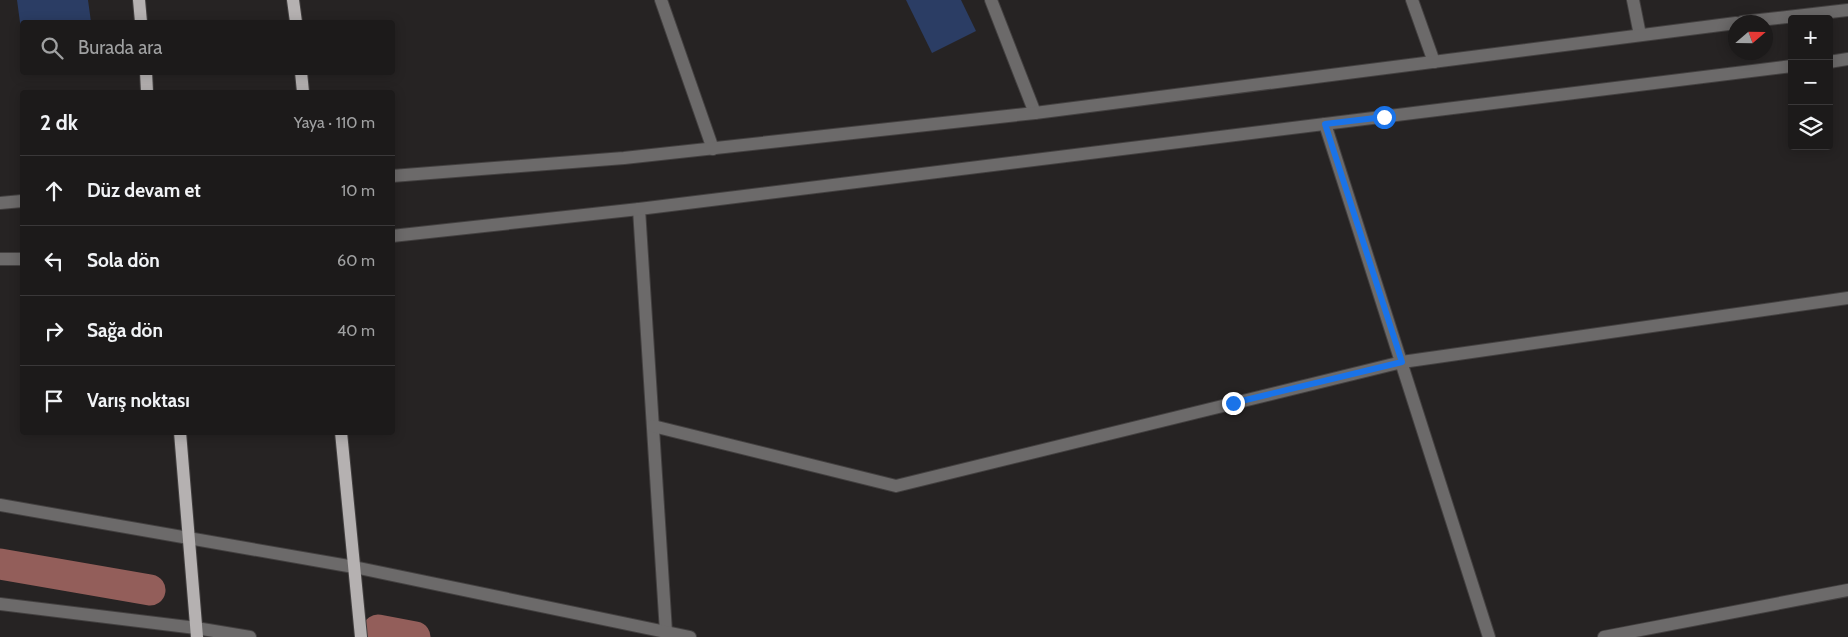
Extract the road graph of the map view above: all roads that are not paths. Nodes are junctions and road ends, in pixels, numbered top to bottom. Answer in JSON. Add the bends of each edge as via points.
{"nodes":[{"id":1,"x":139,"y":0,"type":"edge"},
{"id":2,"x":294,"y":0,"type":"edge"},
{"id":3,"x":661,"y":0,"type":"edge"},
{"id":4,"x":991,"y":0,"type":"edge"},
{"id":5,"x":1412,"y":0,"type":"edge"},
{"id":6,"x":1632,"y":0,"type":"edge"},
{"id":7,"x":1848,"y":10,"type":"edge"},
{"id":8,"x":1773,"y":18,"type":"edge"},
{"id":9,"x":141,"y":20,"type":"edge"},
{"id":10,"x":296,"y":20,"type":"edge"},
{"id":11,"x":1728,"y":24,"type":"edge"},
{"id":12,"x":1640,"y":35,"type":"junction"},
{"id":13,"x":1848,"y":59,"type":"edge"},
{"id":14,"x":1833,"y":61,"type":"edge"},
{"id":15,"x":1434,"y":62,"type":"junction"},
{"id":16,"x":1788,"y":66,"type":"edge"},
{"id":17,"x":146,"y":75,"type":"edge"},
{"id":18,"x":301,"y":75,"type":"edge"},
{"id":19,"x":147,"y":90,"type":"edge"},
{"id":20,"x":303,"y":90,"type":"edge"},
{"id":21,"x":1035,"y":113,"type":"junction"},
{"id":22,"x":1325,"y":124,"type":"junction"},
{"id":23,"x":713,"y":149,"type":"junction"},
{"id":24,"x":395,"y":176,"type":"edge"},
{"id":25,"x":20,"y":201,"type":"edge"},
{"id":26,"x":0,"y":203,"type":"edge"},
{"id":27,"x":639,"y":209,"type":"junction"},
{"id":28,"x":395,"y":236,"type":"edge"},
{"id":29,"x":20,"y":259,"type":"edge"},
{"id":30,"x":0,"y":260,"type":"edge"},
{"id":31,"x":1848,"y":298,"type":"edge"},
{"id":32,"x":1402,"y":362,"type":"junction"},
{"id":33,"x":653,"y":426,"type":"junction"},
{"id":34,"x":180,"y":435,"type":"edge"},
{"id":35,"x":341,"y":435,"type":"edge"},
{"id":36,"x":0,"y":505,"type":"edge"},
{"id":37,"x":189,"y":537,"type":"junction"},
{"id":38,"x":354,"y":567,"type":"junction"},
{"id":39,"x":1848,"y":590,"type":"edge"},
{"id":40,"x":0,"y":604,"type":"edge"},
{"id":41,"x":197,"y":632,"type":"edge"},
{"id":42,"x":666,"y":632,"type":"junction"},
{"id":43,"x":250,"y":637,"type":"edge"},
{"id":44,"x":361,"y":637,"type":"edge"},
{"id":45,"x":690,"y":637,"type":"edge"},
{"id":46,"x":1489,"y":637,"type":"edge"},
{"id":47,"x":1604,"y":637,"type":"edge"}],
"edges":[{"from":1,"to":9,"type":"main road"},
{"from":2,"to":10,"type":"main road"},
{"from":3,"to":23,"type":"street"},
{"from":4,"to":21,"type":"street"},
{"from":5,"to":15,"type":"street"},
{"from":6,"to":12,"type":"street"},
{"from":7,"to":8,"type":"street"},
{"from":11,"to":12,"type":"street"},
{"from":12,"to":15,"type":"street"},
{"from":13,"to":14,"type":"street"},
{"from":15,"to":21,"type":"street"},
{"from":16,"to":22,"type":"street"},
{"from":17,"to":19,"type":"main road"},
{"from":18,"to":20,"type":"main road"},
{"from":21,"to":23,"type":"street"},
{"from":22,"to":27,"type":"street"},
{"from":22,"to":32,"type":"street"},
{"from":23,"to":24,"type":"street"},
{"from":25,"to":26,"type":"street"},
{"from":27,"to":28,"type":"street"},
{"from":27,"to":33,"type":"street"},
{"from":29,"to":30,"type":"street"},
{"from":31,"to":32,"type":"street"},
{"from":32,"to":33,"type":"street","via":[[896,486]]},
{"from":32,"to":46,"type":"street"},
{"from":33,"to":42,"type":"street"},
{"from":34,"to":37,"type":"main road"},
{"from":35,"to":38,"type":"main road"},
{"from":36,"to":37,"type":"street"},
{"from":37,"to":38,"type":"street"},
{"from":37,"to":41,"type":"main road"},
{"from":38,"to":42,"type":"street"},
{"from":38,"to":44,"type":"main road"},
{"from":39,"to":47,"type":"street"},
{"from":40,"to":41,"type":"street"},
{"from":41,"to":43,"type":"street"},
{"from":42,"to":45,"type":"street"}]}
